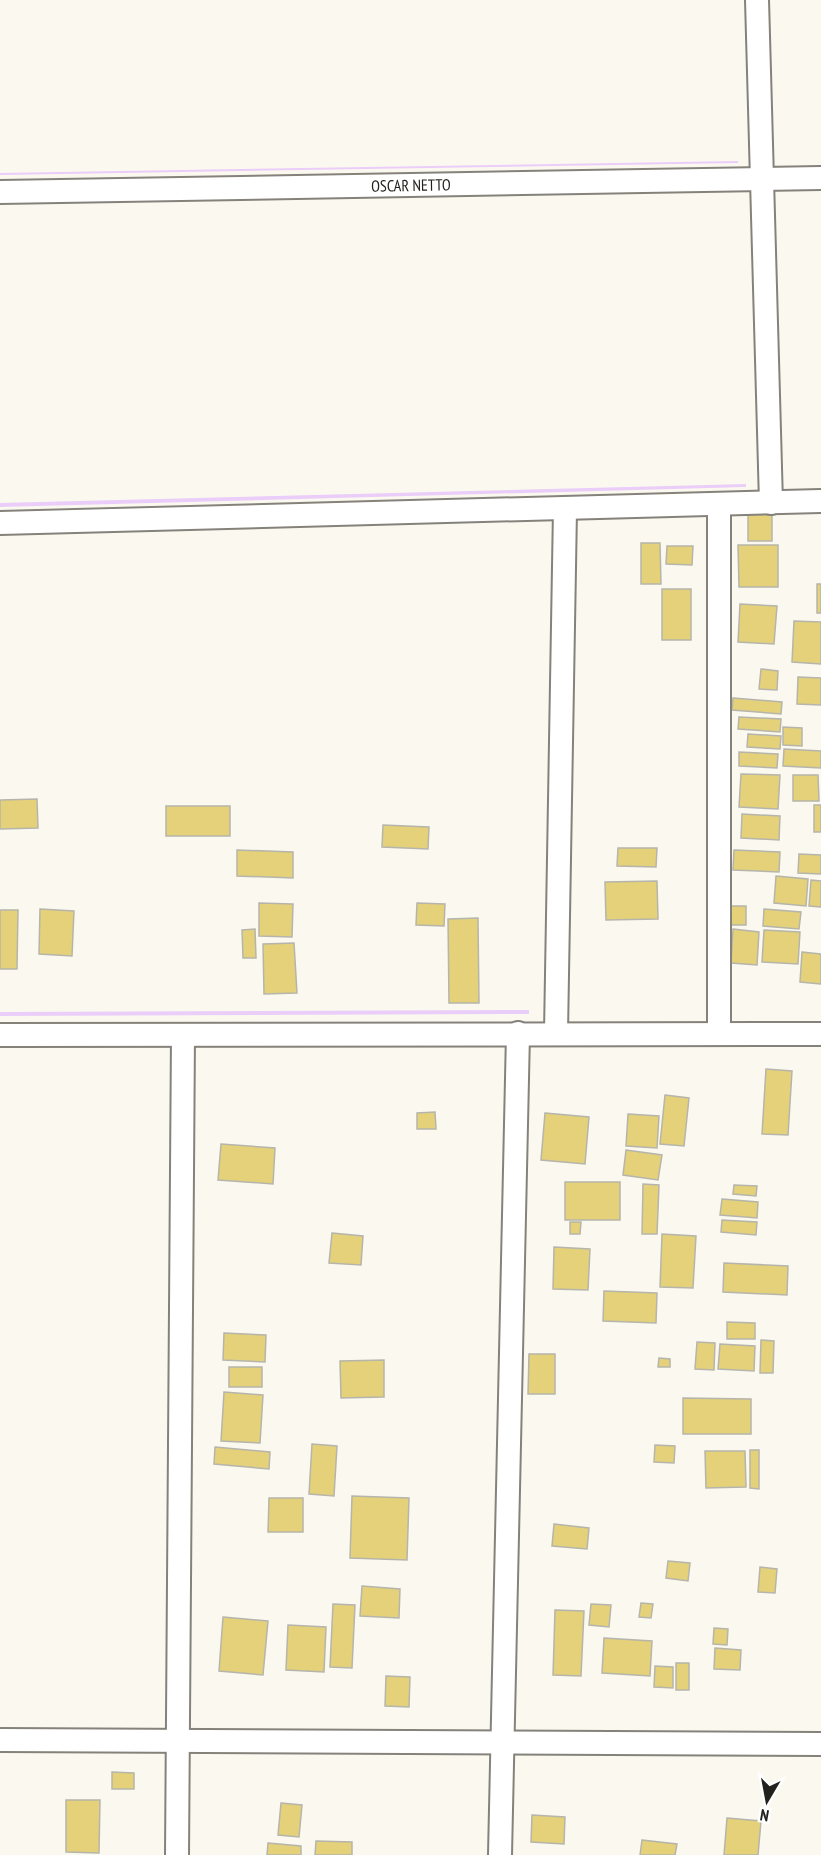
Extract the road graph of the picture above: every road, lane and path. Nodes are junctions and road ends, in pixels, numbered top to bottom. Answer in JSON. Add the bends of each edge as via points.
{"nodes":[{"id":1,"x":757,"y":0,"type":"edge"},
{"id":2,"x":821,"y":178,"type":"edge"},
{"id":3,"x":762,"y":179,"type":"junction"},
{"id":4,"x":0,"y":192,"type":"edge"},
{"id":5,"x":821,"y":501,"type":"edge"},
{"id":6,"x":771,"y":503,"type":"junction"},
{"id":7,"x":719,"y":504,"type":"junction"},
{"id":8,"x":565,"y":509,"type":"junction"},
{"id":9,"x":0,"y":523,"type":"edge"},
{"id":10,"x":518,"y":1033,"type":"junction"},
{"id":11,"x":556,"y":1033,"type":"junction"},
{"id":12,"x":719,"y":1034,"type":"junction"},
{"id":13,"x":821,"y":1034,"type":"edge"},
{"id":14,"x":0,"y":1035,"type":"edge"},
{"id":15,"x":183,"y":1035,"type":"junction"},
{"id":16,"x":0,"y":1740,"type":"edge"},
{"id":17,"x":178,"y":1742,"type":"junction"},
{"id":18,"x":503,"y":1743,"type":"junction"},
{"id":19,"x":821,"y":1744,"type":"edge"},
{"id":20,"x":177,"y":1855,"type":"edge"},
{"id":21,"x":500,"y":1855,"type":"edge"}],
"edges":[{"from":1,"to":3,"type":"street"},
{"from":2,"to":3,"type":"street","name":"OSCAR NETTO"},
{"from":3,"to":4,"type":"street","name":"OSCAR NETTO"},
{"from":3,"to":6,"type":"street"},
{"from":5,"to":6,"type":"street"},
{"from":6,"to":7,"type":"street"},
{"from":7,"to":8,"type":"street"},
{"from":7,"to":12,"type":"street"},
{"from":8,"to":9,"type":"street"},
{"from":8,"to":11,"type":"street"},
{"from":10,"to":11,"type":"street"},
{"from":10,"to":15,"type":"street"},
{"from":10,"to":18,"type":"street"},
{"from":11,"to":12,"type":"street"},
{"from":12,"to":13,"type":"street"},
{"from":14,"to":15,"type":"street"},
{"from":15,"to":17,"type":"street"},
{"from":16,"to":17,"type":"street"},
{"from":17,"to":18,"type":"street"},
{"from":17,"to":20,"type":"street"},
{"from":18,"to":19,"type":"street"},
{"from":18,"to":21,"type":"street"}]}
